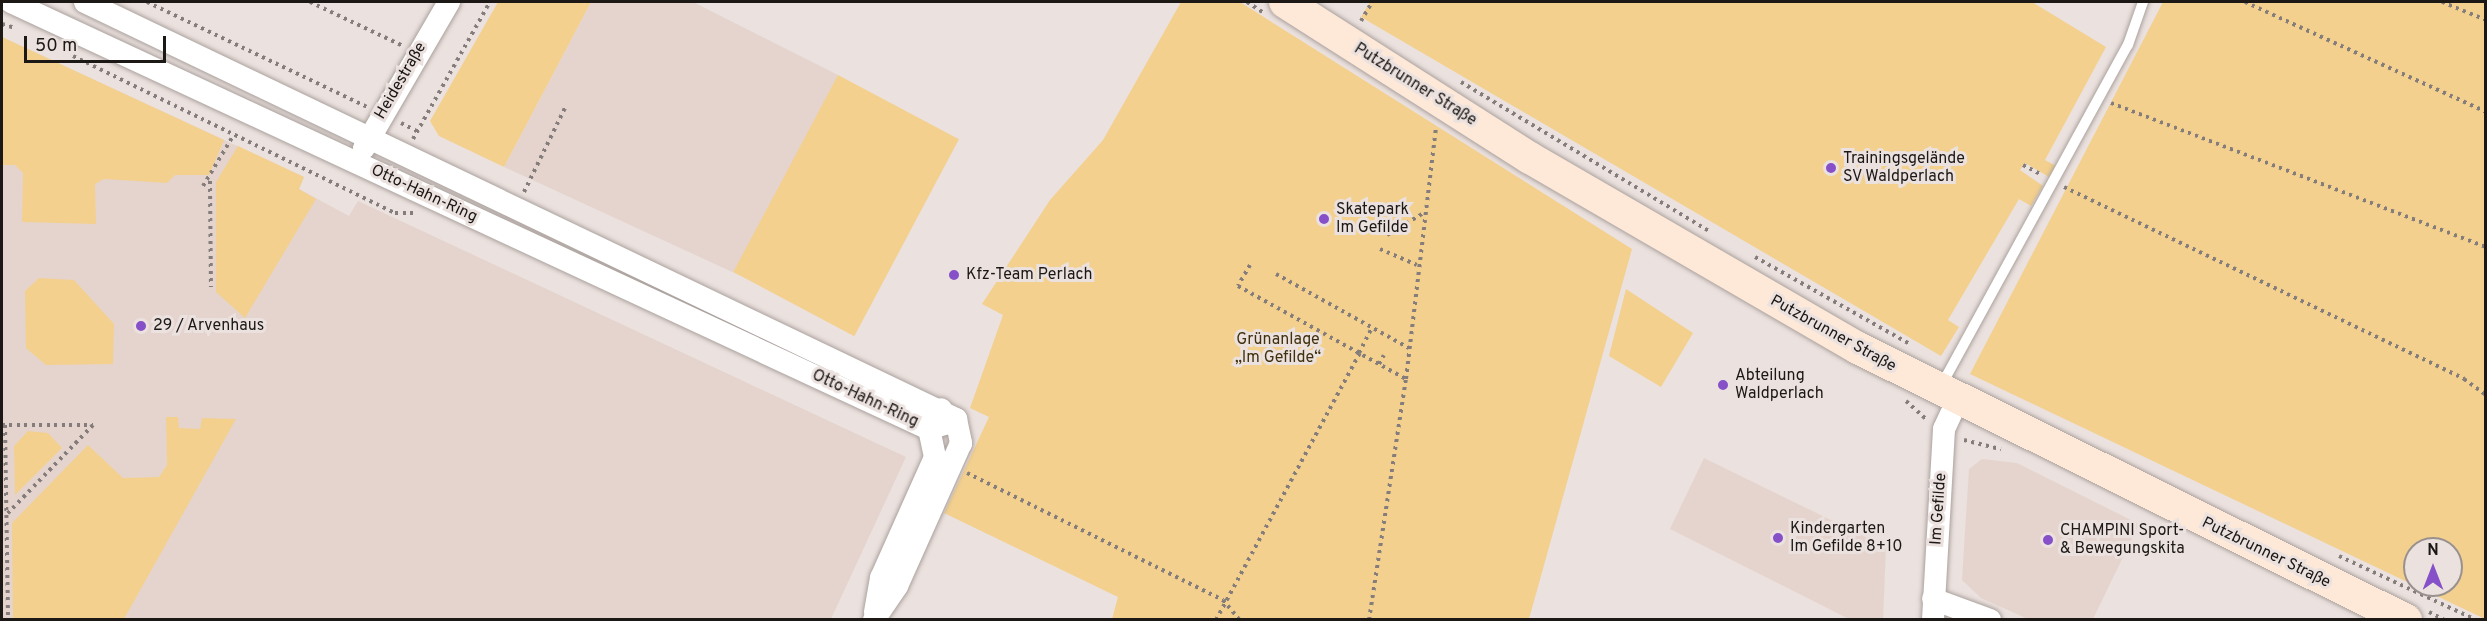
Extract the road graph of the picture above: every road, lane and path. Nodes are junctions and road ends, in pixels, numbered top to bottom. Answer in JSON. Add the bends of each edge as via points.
{"nodes":[{"id":1,"x":11,"y":2,"type":"edge"},
{"id":2,"x":85,"y":2,"type":"edge"},
{"id":3,"x":147,"y":2,"type":"edge"},
{"id":4,"x":310,"y":2,"type":"edge"},
{"id":5,"x":449,"y":2,"type":"edge"},
{"id":6,"x":490,"y":2,"type":"edge"},
{"id":7,"x":1285,"y":2,"type":"edge"},
{"id":8,"x":1372,"y":2,"type":"edge"},
{"id":9,"x":2143,"y":2,"type":"edge"},
{"id":10,"x":2246,"y":2,"type":"edge"},
{"id":11,"x":2442,"y":2,"type":"edge"},
{"id":12,"x":1353,"y":16,"type":"dead end"},
{"id":13,"x":1364,"y":16,"type":"dead end"},
{"id":14,"x":2486,"y":20,"type":"edge"},
{"id":15,"x":2,"y":24,"type":"edge"},
{"id":16,"x":1371,"y":27,"type":"dead end"},
{"id":17,"x":23,"y":30,"type":"dead end"},
{"id":18,"x":65,"y":52,"type":"dead end"},
{"id":19,"x":417,"y":54,"type":"junction"},
{"id":20,"x":1458,"y":80,"type":"dead end"},
{"id":21,"x":2100,"y":99,"type":"junction"},
{"id":22,"x":566,"y":106,"type":"dead end"},
{"id":23,"x":2486,"y":112,"type":"edge"},
{"id":24,"x":382,"y":114,"type":"junction"},
{"id":25,"x":1437,"y":123,"type":"dead end"},
{"id":26,"x":417,"y":131,"type":"junction"},
{"id":27,"x":233,"y":136,"type":"junction"},
{"id":28,"x":370,"y":136,"type":"junction"},
{"id":29,"x":405,"y":153,"type":"junction"},
{"id":30,"x":356,"y":162,"type":"junction"},
{"id":31,"x":2023,"y":165,"type":"dead end"},
{"id":32,"x":210,"y":181,"type":"junction"},
{"id":33,"x":2054,"y":182,"type":"junction"},
{"id":34,"x":203,"y":186,"type":"dead end"},
{"id":35,"x":517,"y":207,"type":"junction"},
{"id":36,"x":421,"y":213,"type":"dead end"},
{"id":37,"x":1422,"y":214,"type":"junction"},
{"id":38,"x":1713,"y":232,"type":"dead end"},
{"id":39,"x":1387,"y":235,"type":"dead end"},
{"id":40,"x":2486,"y":247,"type":"edge"},
{"id":41,"x":1380,"y":249,"type":"dead end"},
{"id":42,"x":1752,"y":256,"type":"dead end"},
{"id":43,"x":1250,"y":265,"type":"dead end"},
{"id":44,"x":1417,"y":265,"type":"junction"},
{"id":45,"x":1276,"y":274,"type":"dead end"},
{"id":46,"x":211,"y":287,"type":"dead end"},
{"id":47,"x":1864,"y":317,"type":"dead end"},
{"id":48,"x":1372,"y":328,"type":"junction"},
{"id":49,"x":1409,"y":348,"type":"junction"},
{"id":50,"x":1360,"y":353,"type":"junction"},
{"id":51,"x":1384,"y":355,"type":"dead end"},
{"id":52,"x":1379,"y":364,"type":"junction"},
{"id":53,"x":1406,"y":379,"type":"junction"},
{"id":54,"x":2486,"y":395,"type":"edge"},
{"id":55,"x":1947,"y":397,"type":"junction"},
{"id":56,"x":941,"y":409,"type":"junction"},
{"id":57,"x":3,"y":425,"type":"edge"},
{"id":58,"x":929,"y":429,"type":"junction"},
{"id":59,"x":952,"y":465,"type":"junction"},
{"id":60,"x":7,"y":514,"type":"junction"},
{"id":61,"x":7,"y":563,"type":"junction"},
{"id":62,"x":2,"y":566,"type":"edge"},
{"id":63,"x":8,"y":585,"type":"junction"},
{"id":64,"x":2,"y":591,"type":"edge"},
{"id":65,"x":1223,"y":600,"type":"junction"},
{"id":66,"x":1933,"y":609,"type":"edge"},
{"id":67,"x":874,"y":619,"type":"edge"},
{"id":68,"x":8,"y":620,"type":"edge"},
{"id":69,"x":1216,"y":620,"type":"edge"},
{"id":70,"x":1240,"y":620,"type":"edge"},
{"id":71,"x":1369,"y":620,"type":"edge"},
{"id":72,"x":1990,"y":620,"type":"edge"},
{"id":73,"x":2406,"y":620,"type":"edge"}],
"edges":[{"from":1,"to":30,"type":"street","name":"Otto-Hahn-Ring"},
{"from":2,"to":28,"type":"street","name":"Otto-Hahn-Ring"},
{"from":3,"to":24,"type":"path"},
{"from":4,"to":19,"type":"path"},
{"from":5,"to":19,"type":"street","name":"Heidestraße"},
{"from":6,"to":26,"type":"path"},
{"from":7,"to":55,"type":"main road","name":"Putzbrunner Straße","via":[[1637,223]]},
{"from":8,"to":13,"type":"path"},
{"from":9,"to":21,"type":"lane"},
{"from":10,"to":23,"type":"path"},
{"from":11,"to":14,"type":"path"},
{"from":12,"to":16,"type":"path"},
{"from":15,"to":17,"type":"path"},
{"from":18,"to":27,"type":"path"},
{"from":19,"to":24,"type":"street","name":"Heidestraße"},
{"from":20,"to":38,"type":"path"},
{"from":21,"to":33,"type":"lane"},
{"from":21,"to":40,"type":"path"},
{"from":22,"to":35,"type":"path"},
{"from":24,"to":26,"type":"path"},
{"from":24,"to":28,"type":"street","name":"Heidestraße"},
{"from":25,"to":37,"type":"path"},
{"from":26,"to":29,"type":"path"},
{"from":27,"to":32,"type":"path"},
{"from":27,"to":36,"type":"path","via":[[395,213]]},
{"from":28,"to":29,"type":"street","name":"Otto-Hahn-Ring"},
{"from":28,"to":30,"type":"street","name":"Heidestraße"},
{"from":29,"to":35,"type":"street","name":"Otto-Hahn-Ring"},
{"from":30,"to":58,"type":"street","name":"Otto-Hahn-Ring"},
{"from":31,"to":33,"type":"path"},
{"from":32,"to":34,"type":"path"},
{"from":32,"to":46,"type":"path"},
{"from":33,"to":54,"type":"path","via":[[2260,286],[2463,379]]},
{"from":33,"to":55,"type":"lane"},
{"from":35,"to":56,"type":"street","name":"Otto-Hahn-Ring"},
{"from":37,"to":39,"type":"path"},
{"from":37,"to":44,"type":"path"},
{"from":41,"to":44,"type":"path"},
{"from":42,"to":47,"type":"path"},
{"from":43,"to":50,"type":"path","via":[[1238,286]]},
{"from":44,"to":49,"type":"path"},
{"from":45,"to":48,"type":"path"},
{"from":48,"to":49,"type":"path"},
{"from":48,"to":50,"type":"path"},
{"from":49,"to":53,"type":"path"},
{"from":50,"to":52,"type":"path"},
{"from":50,"to":65,"type":"path"},
{"from":51,"to":52,"type":"path"},
{"from":52,"to":53,"type":"path"},
{"from":53,"to":71,"type":"path"},
{"from":55,"to":66,"type":"street","name":"Im Gefilde"},
{"from":55,"to":73,"type":"main road","name":"Putzbrunner Straße"},
{"from":56,"to":58,"type":"street","name":"Otto-Hahn-Ring","via":[[944,424]]},
{"from":56,"to":59,"type":"street","via":[[962,429]]},
{"from":57,"to":60,"type":"path"},
{"from":57,"to":60,"type":"path","via":[[93,425]]},
{"from":58,"to":67,"type":"street","via":[[935,457],[881,578]]},
{"from":59,"to":65,"type":"path"},
{"from":59,"to":67,"type":"street","via":[[897,586]]},
{"from":60,"to":61,"type":"path"},
{"from":61,"to":62,"type":"path"},
{"from":61,"to":63,"type":"path"},
{"from":63,"to":64,"type":"path"},
{"from":63,"to":68,"type":"path"},
{"from":65,"to":69,"type":"path"},
{"from":65,"to":70,"type":"path"},
{"from":66,"to":72,"type":"street"}]}
